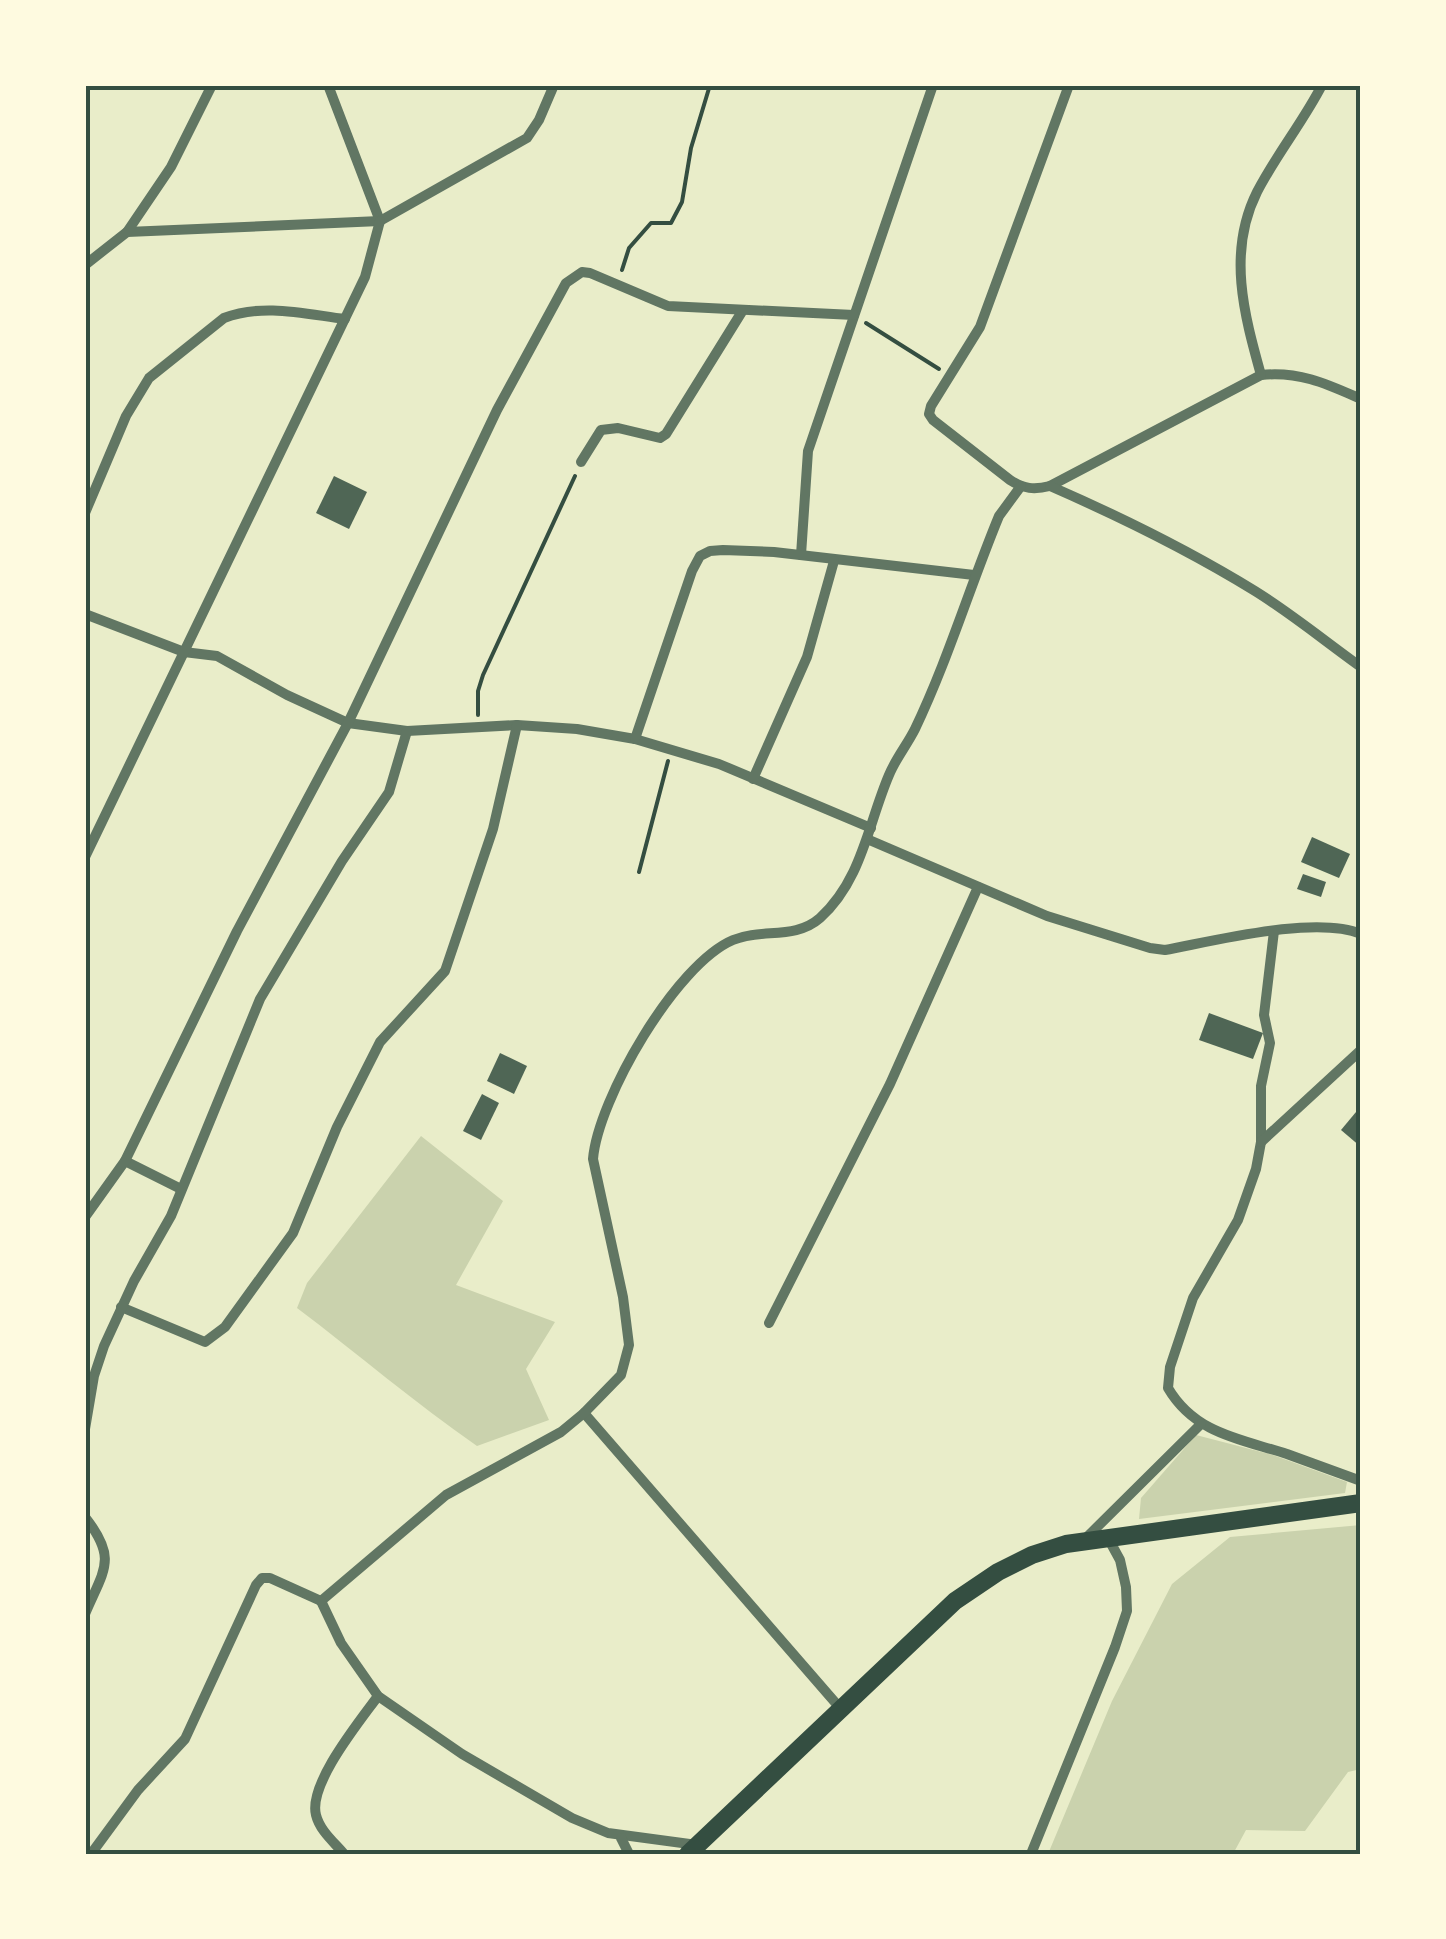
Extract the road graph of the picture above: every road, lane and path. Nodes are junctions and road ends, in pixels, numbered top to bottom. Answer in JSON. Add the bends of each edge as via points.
{"nodes":[{"id":1,"x":212,"y":85,"type":"edge"},
{"id":2,"x":328,"y":85,"type":"edge"},
{"id":3,"x":554,"y":85,"type":"edge"},
{"id":4,"x":700,"y":85,"type":"edge"},
{"id":5,"x":934,"y":85,"type":"edge"},
{"id":6,"x":1069,"y":85,"type":"edge"},
{"id":7,"x":1322,"y":85,"type":"edge"},
{"id":8,"x":710,"y":87,"type":"edge"},
{"id":9,"x":380,"y":221,"type":"junction"},
{"id":10,"x":127,"y":232,"type":"junction"},
{"id":11,"x":85,"y":265,"type":"edge"},
{"id":12,"x":618,"y":284,"type":"junction"},
{"id":13,"x":743,"y":310,"type":"junction"},
{"id":14,"x":854,"y":315,"type":"junction"},
{"id":15,"x":344,"y":319,"type":"junction"},
{"id":16,"x":1262,"y":374,"type":"junction"},
{"id":17,"x":951,"y":376,"type":"junction"},
{"id":18,"x":1361,"y":399,"type":"edge"},
{"id":19,"x":581,"y":462,"type":"joint"},
{"id":20,"x":1020,"y":486,"type":"junction"},
{"id":21,"x":1050,"y":486,"type":"junction"},
{"id":22,"x":85,"y":513,"type":"edge"},
{"id":23,"x":801,"y":555,"type":"junction"},
{"id":24,"x":834,"y":560,"type":"junction"},
{"id":25,"x":974,"y":575,"type":"junction"},
{"id":26,"x":85,"y":614,"type":"edge"},
{"id":27,"x":184,"y":652,"type":"junction"},
{"id":28,"x":1361,"y":668,"type":"edge"},
{"id":29,"x":348,"y":723,"type":"junction"},
{"id":30,"x":518,"y":724,"type":"junction"},
{"id":31,"x":478,"y":725,"type":"junction"},
{"id":32,"x":407,"y":731,"type":"junction"},
{"id":33,"x":635,"y":739,"type":"junction"},
{"id":34,"x":671,"y":752,"type":"junction"},
{"id":35,"x":753,"y":778,"type":"junction"},
{"id":36,"x":869,"y":834,"type":"junction"},
{"id":37,"x":85,"y":857,"type":"edge"},
{"id":38,"x":638,"y":872,"type":"dead end"},
{"id":39,"x":978,"y":887,"type":"junction"},
{"id":40,"x":1274,"y":931,"type":"junction"},
{"id":41,"x":1361,"y":934,"type":"edge"},
{"id":42,"x":1361,"y":1050,"type":"edge"},
{"id":43,"x":1261,"y":1142,"type":"junction"},
{"id":44,"x":125,"y":1161,"type":"junction"},
{"id":45,"x":181,"y":1189,"type":"junction"},
{"id":46,"x":85,"y":1217,"type":"edge"},
{"id":47,"x":121,"y":1307,"type":"junction"},
{"id":48,"x":769,"y":1323,"type":"dead end"},
{"id":49,"x":584,"y":1413,"type":"junction"},
{"id":50,"x":1201,"y":1424,"type":"junction"},
{"id":51,"x":85,"y":1430,"type":"edge"},
{"id":52,"x":1361,"y":1482,"type":"edge"},
{"id":53,"x":1361,"y":1503,"type":"edge"},
{"id":54,"x":85,"y":1517,"type":"edge"},
{"id":55,"x":1108,"y":1537,"type":"junction"},
{"id":56,"x":1084,"y":1540,"type":"junction"},
{"id":57,"x":321,"y":1601,"type":"junction"},
{"id":58,"x":85,"y":1614,"type":"edge"},
{"id":59,"x":378,"y":1696,"type":"junction"},
{"id":60,"x":840,"y":1708,"type":"junction"},
{"id":61,"x":621,"y":1838,"type":"junction"},
{"id":62,"x":693,"y":1849,"type":"edge"},
{"id":63,"x":91,"y":1854,"type":"edge"},
{"id":64,"x":344,"y":1854,"type":"edge"},
{"id":65,"x":630,"y":1854,"type":"edge"},
{"id":66,"x":1031,"y":1854,"type":"edge"}],
"edges":[{"from":1,"to":10,"type":"street","via":[[171,167]]},
{"from":2,"to":9,"type":"street"},
{"from":3,"to":9,"type":"street","via":[[527,138]]},
{"from":4,"to":8,"type":"path"},
{"from":5,"to":14,"type":"street"},
{"from":6,"to":17,"type":"street","via":[[980,327]]},
{"from":7,"to":16,"type":"street","via":[[1255,196],[1244,232],[1241,292]]},
{"from":8,"to":12,"type":"path","via":[[690,148],[682,202],[671,223],[651,222],[629,248]]},
{"from":9,"to":10,"type":"street"},
{"from":9,"to":15,"type":"street"},
{"from":10,"to":11,"type":"street"},
{"from":12,"to":13,"type":"street","via":[[668,306]]},
{"from":12,"to":29,"type":"street","via":[[582,272],[559,292]]},
{"from":13,"to":14,"type":"street"},
{"from":13,"to":19,"type":"street","via":[[666,434],[602,430]]},
{"from":14,"to":17,"type":"path"},
{"from":14,"to":23,"type":"street","via":[[808,451]]},
{"from":15,"to":22,"type":"street","via":[[269,310],[224,318],[149,378]]},
{"from":15,"to":27,"type":"street"},
{"from":16,"to":18,"type":"street","via":[[1304,375]]},
{"from":16,"to":21,"type":"street"},
{"from":17,"to":20,"type":"street","via":[[928,414]]},
{"from":19,"to":31,"type":"path","via":[[483,675]]},
{"from":20,"to":21,"type":"street"},
{"from":20,"to":25,"type":"street"},
{"from":21,"to":28,"type":"street","via":[[1216,568]]},
{"from":23,"to":24,"type":"street"},
{"from":23,"to":33,"type":"street","via":[[723,550],[700,556]]},
{"from":24,"to":25,"type":"street"},
{"from":24,"to":35,"type":"street","via":[[807,657]]},
{"from":25,"to":36,"type":"street"},
{"from":26,"to":27,"type":"street"},
{"from":27,"to":29,"type":"street","via":[[217,656]]},
{"from":27,"to":37,"type":"street"},
{"from":29,"to":32,"type":"street"},
{"from":29,"to":44,"type":"street"},
{"from":30,"to":31,"type":"street"},
{"from":30,"to":33,"type":"street"},
{"from":30,"to":47,"type":"street","via":[[493,829],[450,960],[370,1059],[283,1248],[225,1326],[205,1342]]},
{"from":31,"to":32,"type":"street"},
{"from":32,"to":45,"type":"street","via":[[389,792],[260,999]]},
{"from":33,"to":34,"type":"street"},
{"from":34,"to":35,"type":"street"},
{"from":34,"to":38,"type":"path"},
{"from":35,"to":36,"type":"street"},
{"from":36,"to":39,"type":"street"},
{"from":36,"to":49,"type":"street","via":[[850,881],[808,928],[732,940],[693,971],[662,1008],[609,1100],[593,1158],[629,1345],[621,1375]]},
{"from":39,"to":40,"type":"street","via":[[1150,948]]},
{"from":39,"to":48,"type":"street","via":[[890,1084]]},
{"from":40,"to":41,"type":"street","via":[[1335,928]]},
{"from":40,"to":43,"type":"street","via":[[1264,1004],[1270,1043],[1261,1086]]},
{"from":42,"to":43,"type":"street"},
{"from":43,"to":50,"type":"street","via":[[1248,1197],[1200,1281],[1170,1367],[1168,1388]]},
{"from":44,"to":45,"type":"street"},
{"from":44,"to":46,"type":"street"},
{"from":45,"to":47,"type":"street"},
{"from":47,"to":51,"type":"street","via":[[94,1376]]},
{"from":49,"to":57,"type":"street","via":[[446,1496]]},
{"from":49,"to":60,"type":"street"},
{"from":50,"to":52,"type":"street"},
{"from":50,"to":56,"type":"street"},
{"from":53,"to":55,"type":"main road"},
{"from":54,"to":58,"type":"street","via":[[102,1538],[106,1566]]},
{"from":55,"to":56,"type":"main road"},
{"from":55,"to":66,"type":"street","via":[[1120,1560],[1127,1611]]},
{"from":56,"to":60,"type":"main road","via":[[1032,1555],[955,1601]]},
{"from":57,"to":59,"type":"street"},
{"from":57,"to":63,"type":"street","via":[[262,1578],[185,1739]]},
{"from":59,"to":61,"type":"street","via":[[530,1795]]},
{"from":59,"to":64,"type":"street","via":[[318,1788],[317,1818]]},
{"from":60,"to":62,"type":"main road"},
{"from":61,"to":62,"type":"street"},
{"from":61,"to":65,"type":"street"}]}
